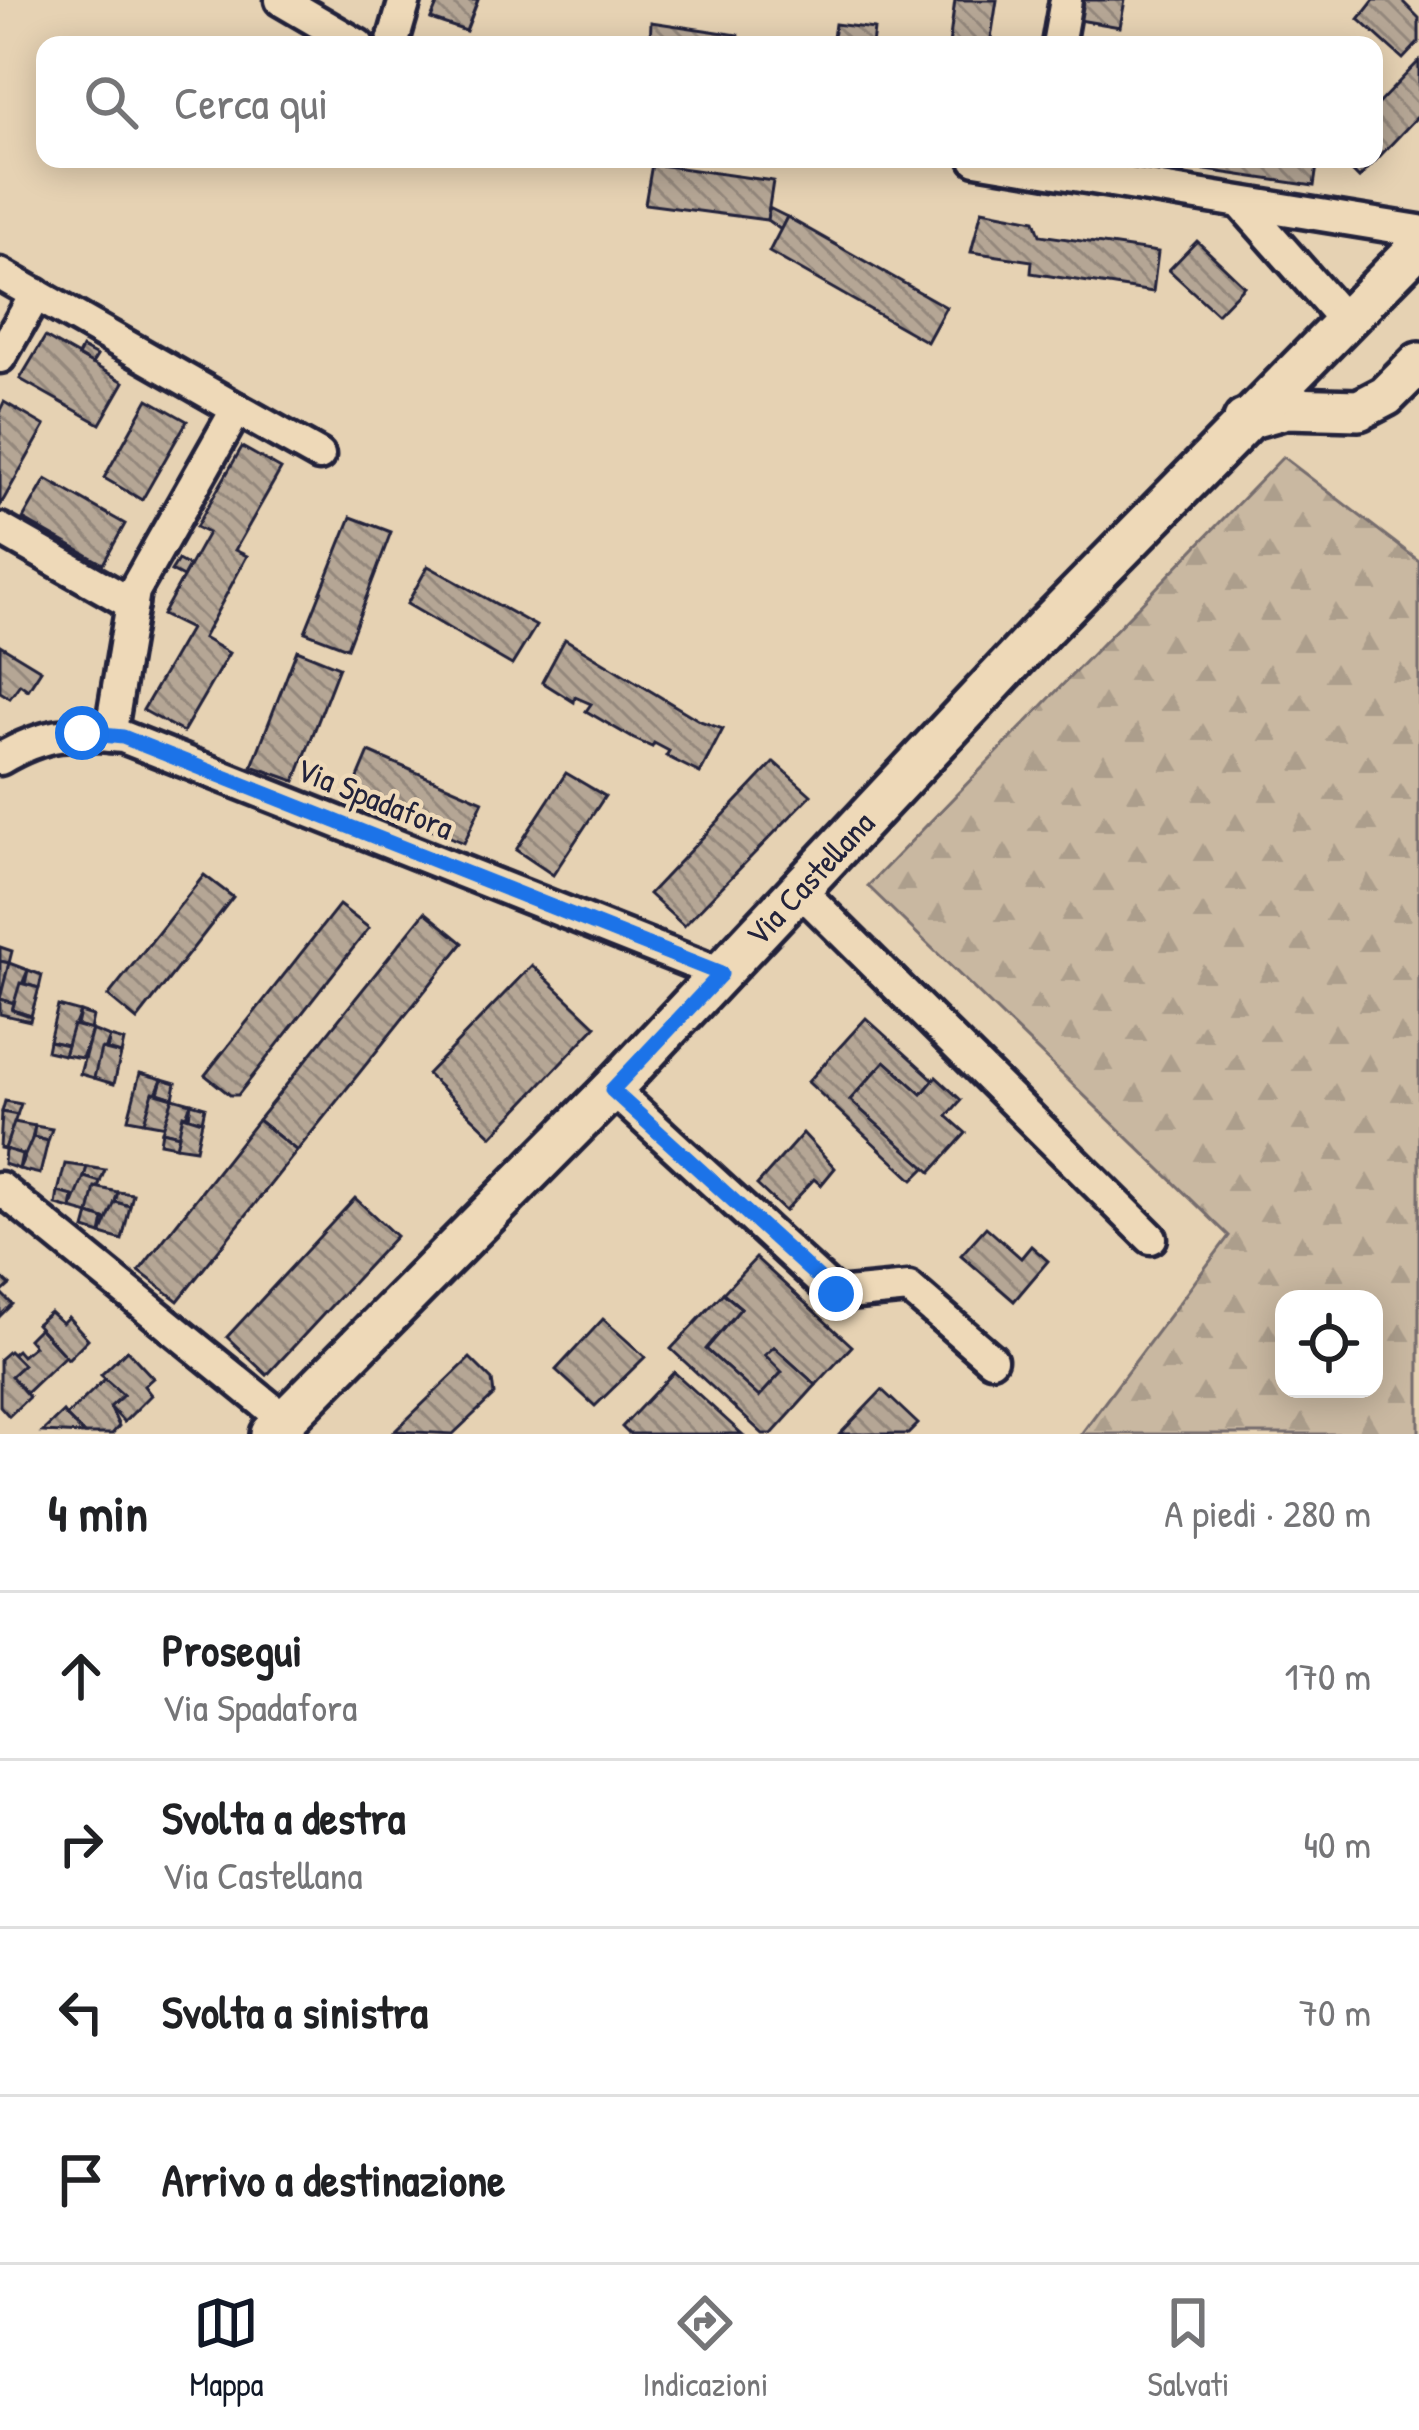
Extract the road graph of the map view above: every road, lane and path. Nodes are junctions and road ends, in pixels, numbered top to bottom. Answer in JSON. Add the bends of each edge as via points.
{"nodes":[{"id":1,"x":281,"y":0,"type":"edge"},
{"id":2,"x":405,"y":0,"type":"edge"},
{"id":3,"x":1066,"y":0,"type":"edge"},
{"id":4,"x":343,"y":36,"type":"edge"},
{"id":5,"x":395,"y":36,"type":"edge"},
{"id":6,"x":1060,"y":36,"type":"edge"},
{"id":7,"x":1057,"y":168,"type":"edge"},
{"id":8,"x":1241,"y":203,"type":"junction"},
{"id":9,"x":1419,"y":232,"type":"edge"},
{"id":10,"x":1419,"y":246,"type":"edge"},
{"id":11,"x":0,"y":274,"type":"edge"},
{"id":12,"x":36,"y":295,"type":"junction"},
{"id":13,"x":1345,"y":321,"type":"junction"},
{"id":14,"x":1313,"y":353,"type":"junction"},
{"id":15,"x":0,"y":357,"type":"edge"},
{"id":16,"x":1419,"y":363,"type":"edge"},
{"id":17,"x":236,"y":409,"type":"junction"},
{"id":18,"x":1339,"y":410,"type":"junction"},
{"id":19,"x":1244,"y":420,"type":"junction"},
{"id":20,"x":319,"y":455,"type":"dead end"},
{"id":21,"x":0,"y":530,"type":"edge"},
{"id":22,"x":132,"y":604,"type":"junction"},
{"id":23,"x":110,"y":736,"type":"junction"},
{"id":24,"x":0,"y":759,"type":"edge"},
{"id":25,"x":799,"y":890,"type":"junction"},
{"id":26,"x":721,"y":974,"type":"junction"},
{"id":27,"x":612,"y":1090,"type":"junction"},
{"id":28,"x":0,"y":1188,"type":"edge"},
{"id":29,"x":1151,"y":1238,"type":"dead end"},
{"id":30,"x":991,"y":1359,"type":"dead end"},
{"id":31,"x":278,"y":1427,"type":"edge"}],
"edges":[{"from":1,"to":4,"type":"street"},
{"from":2,"to":5,"type":"street"},
{"from":3,"to":6,"type":"street"},
{"from":7,"to":8,"type":"street"},
{"from":8,"to":9,"type":"street"},
{"from":8,"to":13,"type":"street"},
{"from":10,"to":13,"type":"main road","name":"Via Castellana"},
{"from":11,"to":12,"type":"street"},
{"from":12,"to":15,"type":"street"},
{"from":12,"to":17,"type":"street"},
{"from":13,"to":14,"type":"main road","name":"Via Castellana"},
{"from":14,"to":18,"type":"main road","via":[[1312,380]]},
{"from":14,"to":19,"type":"main road","name":"Via Castellana"},
{"from":16,"to":18,"type":"main road","via":[[1386,396]]},
{"from":17,"to":20,"type":"street"},
{"from":17,"to":22,"type":"street"},
{"from":18,"to":19,"type":"main road","via":[[1287,408]]},
{"from":19,"to":25,"type":"main road","name":"Via Castellana"},
{"from":21,"to":22,"type":"street"},
{"from":22,"to":23,"type":"street"},
{"from":23,"to":24,"type":"street","name":"Via Spadafora","via":[[37,737]]},
{"from":23,"to":26,"type":"street","name":"Via Spadafora"},
{"from":25,"to":26,"type":"main road","name":"Via Castellana"},
{"from":25,"to":29,"type":"street"},
{"from":26,"to":27,"type":"main road","name":"Via Castellana"},
{"from":27,"to":30,"type":"street","via":[[836,1294],[909,1288]]},
{"from":27,"to":31,"type":"main road","name":"Via Castellana"},
{"from":28,"to":31,"type":"street"}]}
